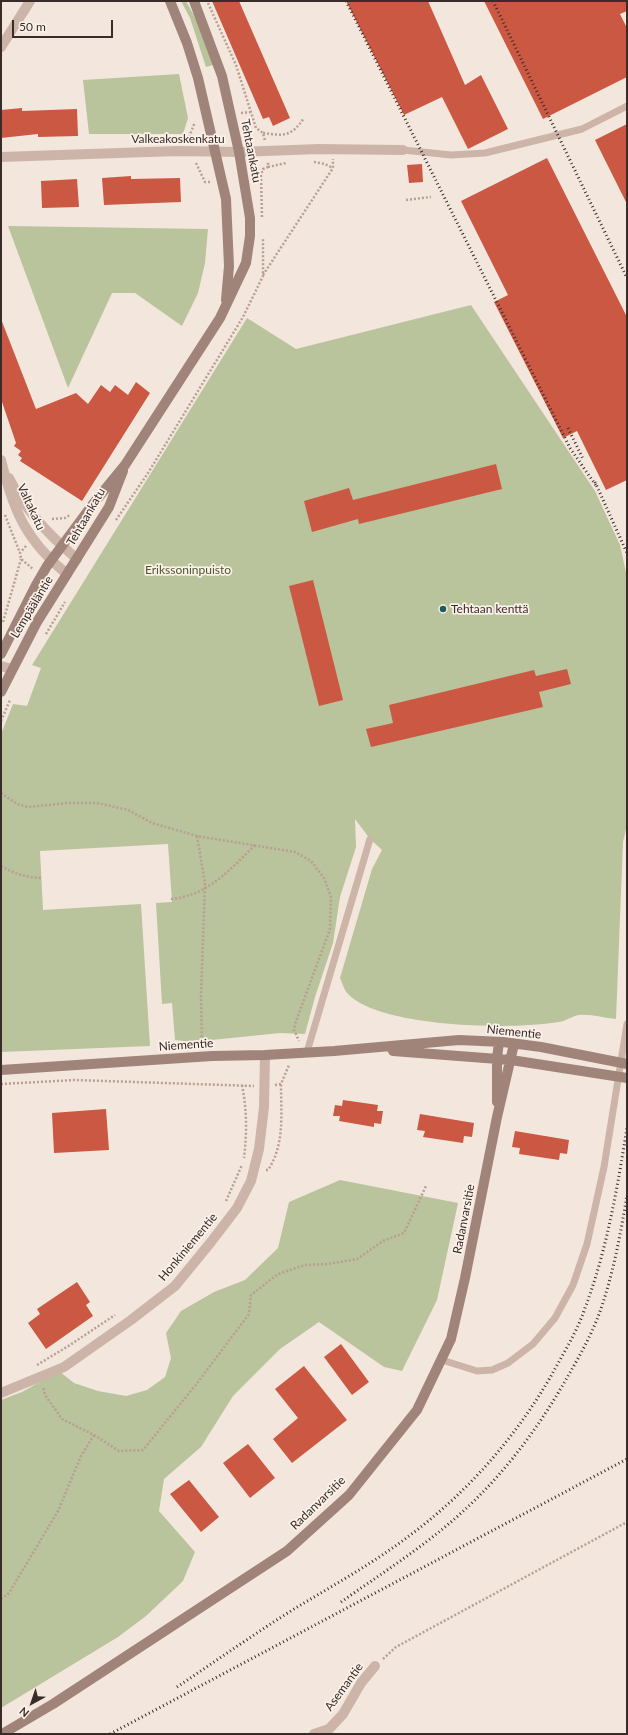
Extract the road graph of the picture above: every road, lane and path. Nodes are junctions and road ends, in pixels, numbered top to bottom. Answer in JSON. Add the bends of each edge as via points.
{"nodes":[{"id":1,"x":30,"y":1,"type":"edge"},
{"id":2,"x":170,"y":1,"type":"edge"},
{"id":3,"x":194,"y":1,"type":"edge"},
{"id":4,"x":1,"y":48,"type":"edge"},
{"id":5,"x":627,"y":106,"type":"edge"},
{"id":6,"x":304,"y":118,"type":"dead end"},
{"id":7,"x":263,"y":133,"type":"dead end"},
{"id":8,"x":334,"y":150,"type":"junction"},
{"id":9,"x":403,"y":150,"type":"joint"},
{"id":10,"x":215,"y":152,"type":"junction"},
{"id":11,"x":239,"y":152,"type":"junction"},
{"id":12,"x":1,"y":157,"type":"edge"},
{"id":13,"x":310,"y":161,"type":"dead end"},
{"id":14,"x":292,"y":162,"type":"dead end"},
{"id":15,"x":268,"y":167,"type":"dead end"},
{"id":16,"x":333,"y":168,"type":"junction"},
{"id":17,"x":431,"y":197,"type":"dead end"},
{"id":18,"x":406,"y":200,"type":"dead end"},
{"id":19,"x":262,"y":276,"type":"dead end"},
{"id":20,"x":226,"y":306,"type":"junction"},
{"id":21,"x":1,"y":460,"type":"edge"},
{"id":22,"x":125,"y":465,"type":"junction"},
{"id":23,"x":4,"y":512,"type":"dead end"},
{"id":24,"x":61,"y":546,"type":"junction"},
{"id":25,"x":20,"y":553,"type":"dead end"},
{"id":26,"x":21,"y":559,"type":"dead end"},
{"id":27,"x":77,"y":559,"type":"junction"},
{"id":28,"x":51,"y":561,"type":"junction"},
{"id":29,"x":67,"y":574,"type":"junction"},
{"id":30,"x":65,"y":602,"type":"dead end"},
{"id":31,"x":1,"y":629,"type":"edge"},
{"id":32,"x":44,"y":636,"type":"dead end"},
{"id":33,"x":1,"y":654,"type":"edge"},
{"id":34,"x":1,"y":666,"type":"edge"},
{"id":35,"x":12,"y":669,"type":"junction"},
{"id":36,"x":1,"y":692,"type":"edge"},
{"id":37,"x":12,"y":694,"type":"dead end"},
{"id":38,"x":1,"y":721,"type":"edge"},
{"id":39,"x":1,"y":793,"type":"edge"},
{"id":40,"x":197,"y":836,"type":"junction"},
{"id":41,"x":370,"y":839,"type":"dead end"},
{"id":42,"x":255,"y":845,"type":"junction"},
{"id":43,"x":1,"y":866,"type":"edge"},
{"id":44,"x":41,"y":878,"type":"dead end"},
{"id":45,"x":205,"y":888,"type":"junction"},
{"id":46,"x":171,"y":899,"type":"dead end"},
{"id":47,"x":627,"y":1024,"type":"edge"},
{"id":48,"x":499,"y":1042,"type":"junction"},
{"id":49,"x":514,"y":1044,"type":"junction"},
{"id":50,"x":202,"y":1046,"type":"dead end"},
{"id":51,"x":373,"y":1048,"type":"junction"},
{"id":52,"x":303,"y":1052,"type":"junction"},
{"id":53,"x":265,"y":1055,"type":"junction"},
{"id":54,"x":496,"y":1058,"type":"junction"},
{"id":55,"x":511,"y":1060,"type":"junction"},
{"id":56,"x":627,"y":1064,"type":"edge"},
{"id":57,"x":1,"y":1070,"type":"edge"},
{"id":58,"x":627,"y":1078,"type":"edge"},
{"id":59,"x":1,"y":1084,"type":"edge"},
{"id":60,"x":264,"y":1086,"type":"junction"},
{"id":61,"x":497,"y":1117,"type":"junction"},
{"id":62,"x":243,"y":1163,"type":"dead end"},
{"id":63,"x":426,"y":1186,"type":"dead end"},
{"id":64,"x":223,"y":1207,"type":"dead end"},
{"id":65,"x":122,"y":1311,"type":"dead end"},
{"id":66,"x":442,"y":1360,"type":"junction"},
{"id":67,"x":36,"y":1365,"type":"dead end"},
{"id":68,"x":40,"y":1376,"type":"junction"},
{"id":69,"x":1,"y":1394,"type":"edge"},
{"id":70,"x":94,"y":1435,"type":"junction"},
{"id":71,"x":627,"y":1522,"type":"edge"},
{"id":72,"x":1,"y":1599,"type":"edge"},
{"id":73,"x":375,"y":1666,"type":"joint"},
{"id":74,"x":2,"y":1734,"type":"edge"},
{"id":75,"x":314,"y":1734,"type":"edge"}],
"edges":[{"from":1,"to":4,"type":"street"},
{"from":2,"to":10,"type":"main road","name":"Tehtaankatu","via":[[198,78]]},
{"from":3,"to":11,"type":"main road","name":"Tehtaankatu","via":[[222,76]]},
{"from":5,"to":9,"type":"lane","via":[[582,129],[485,153],[450,156]]},
{"from":6,"to":7,"type":"path","via":[[298,127],[283,136]]},
{"from":8,"to":9,"type":"street","name":"Valkeakoskenkatu"},
{"from":8,"to":11,"type":"street","name":"Valkeakoskenkatu"},
{"from":8,"to":16,"type":"path"},
{"from":10,"to":11,"type":"street","name":"Valkeakoskenkatu"},
{"from":10,"to":12,"type":"street","name":"Valkeakoskenkatu"},
{"from":10,"to":20,"type":"main road","name":"Tehtaankatu","via":[[226,199],[228,225],[229,266]]},
{"from":11,"to":20,"type":"main road","name":"Tehtaankatu","via":[[248,203],[250,236],[246,263]]},
{"from":13,"to":16,"type":"path"},
{"from":14,"to":15,"type":"path"},
{"from":16,"to":19,"type":"path"},
{"from":17,"to":18,"type":"path"},
{"from":20,"to":22,"type":"main road","name":"Tehtaankatu"},
{"from":21,"to":24,"type":"street","name":"Valtakatu","via":[[25,504]]},
{"from":21,"to":28,"type":"street","name":"Valtakatu","via":[[7,485],[22,524],[40,551]]},
{"from":22,"to":24,"type":"main road","name":"Tehtaankatu"},
{"from":22,"to":27,"type":"main road","name":"Tehtaankatu","via":[[109,507]]},
{"from":23,"to":25,"type":"path"},
{"from":24,"to":27,"type":"street","name":"Valtakatu"},
{"from":24,"to":28,"type":"main road","name":"Lempääläntie"},
{"from":26,"to":31,"type":"path"},
{"from":27,"to":29,"type":"main road","name":"Lempääläntie"},
{"from":28,"to":29,"type":"street","name":"Valtakatu"},
{"from":28,"to":33,"type":"main road","name":"Lempääläntie"},
{"from":29,"to":35,"type":"main road","name":"Lempääläntie"},
{"from":30,"to":32,"type":"path"},
{"from":34,"to":35,"type":"street"},
{"from":35,"to":36,"type":"main road","name":"Lempääläntie"},
{"from":37,"to":38,"type":"path"},
{"from":39,"to":40,"type":"path","via":[[17,804],[28,807],[90,803],[122,808],[152,823]]},
{"from":40,"to":42,"type":"path"},
{"from":40,"to":45,"type":"path"},
{"from":41,"to":52,"type":"lane"},
{"from":42,"to":45,"type":"path","via":[[222,877]]},
{"from":42,"to":52,"type":"path","via":[[295,852],[311,861],[324,878],[332,897],[330,929],[295,1024],[294,1030]]},
{"from":43,"to":44,"type":"path","via":[[26,877]]},
{"from":45,"to":46,"type":"path","via":[[185,898]]},
{"from":45,"to":50,"type":"path"},
{"from":47,"to":66,"type":"lane","via":[[604,1167],[588,1244],[573,1285],[555,1318],[533,1344],[508,1363],[492,1370],[477,1371]]},
{"from":48,"to":49,"type":"main road","name":"Niementie"},
{"from":48,"to":51,"type":"main road","name":"Niementie","via":[[459,1040]]},
{"from":48,"to":54,"type":"main road","name":"Radanvarsitie"},
{"from":49,"to":55,"type":"main road","name":"Radanvarsitie"},
{"from":49,"to":56,"type":"main road","name":"Niementie"},
{"from":51,"to":52,"type":"main road","name":"Niementie"},
{"from":51,"to":54,"type":"main road","name":"Niementie"},
{"from":52,"to":53,"type":"main road","name":"Niementie"},
{"from":52,"to":60,"type":"path","via":[[298,1060],[290,1062],[282,1084]]},
{"from":53,"to":57,"type":"main road","name":"Niementie","via":[[212,1056]]},
{"from":53,"to":60,"type":"street","name":"Honkiniementie"},
{"from":54,"to":55,"type":"main road","name":"Niementie"},
{"from":54,"to":61,"type":"main road","name":"Radanvarsitie"},
{"from":55,"to":58,"type":"main road","name":"Niementie"},
{"from":55,"to":61,"type":"main road","name":"Radanvarsitie"},
{"from":59,"to":60,"type":"path","via":[[75,1080]]},
{"from":60,"to":68,"type":"street","name":"Honkiniementie","via":[[259,1149],[251,1181],[238,1208],[174,1286],[64,1367]]},
{"from":61,"to":66,"type":"main road","name":"Radanvarsitie","via":[[451,1340]]},
{"from":62,"to":64,"type":"path"},
{"from":63,"to":70,"type":"path","via":[[404,1233],[383,1241],[358,1259],[305,1265],[278,1274],[251,1295],[249,1314],[143,1450],[120,1451]]},
{"from":65,"to":67,"type":"path"},
{"from":66,"to":74,"type":"main road","name":"Radanvarsitie","via":[[417,1410],[348,1495],[287,1551],[53,1704]]},
{"from":68,"to":69,"type":"street","name":"Honkiniementie"},
{"from":68,"to":70,"type":"path","via":[[45,1396],[62,1419]]},
{"from":70,"to":72,"type":"path","via":[[81,1456],[58,1511],[9,1593]]},
{"from":71,"to":73,"type":"path","via":[[396,1647]]},
{"from":73,"to":75,"type":"street","name":"Asemantie","via":[[361,1682],[343,1714],[329,1729]]}]}
